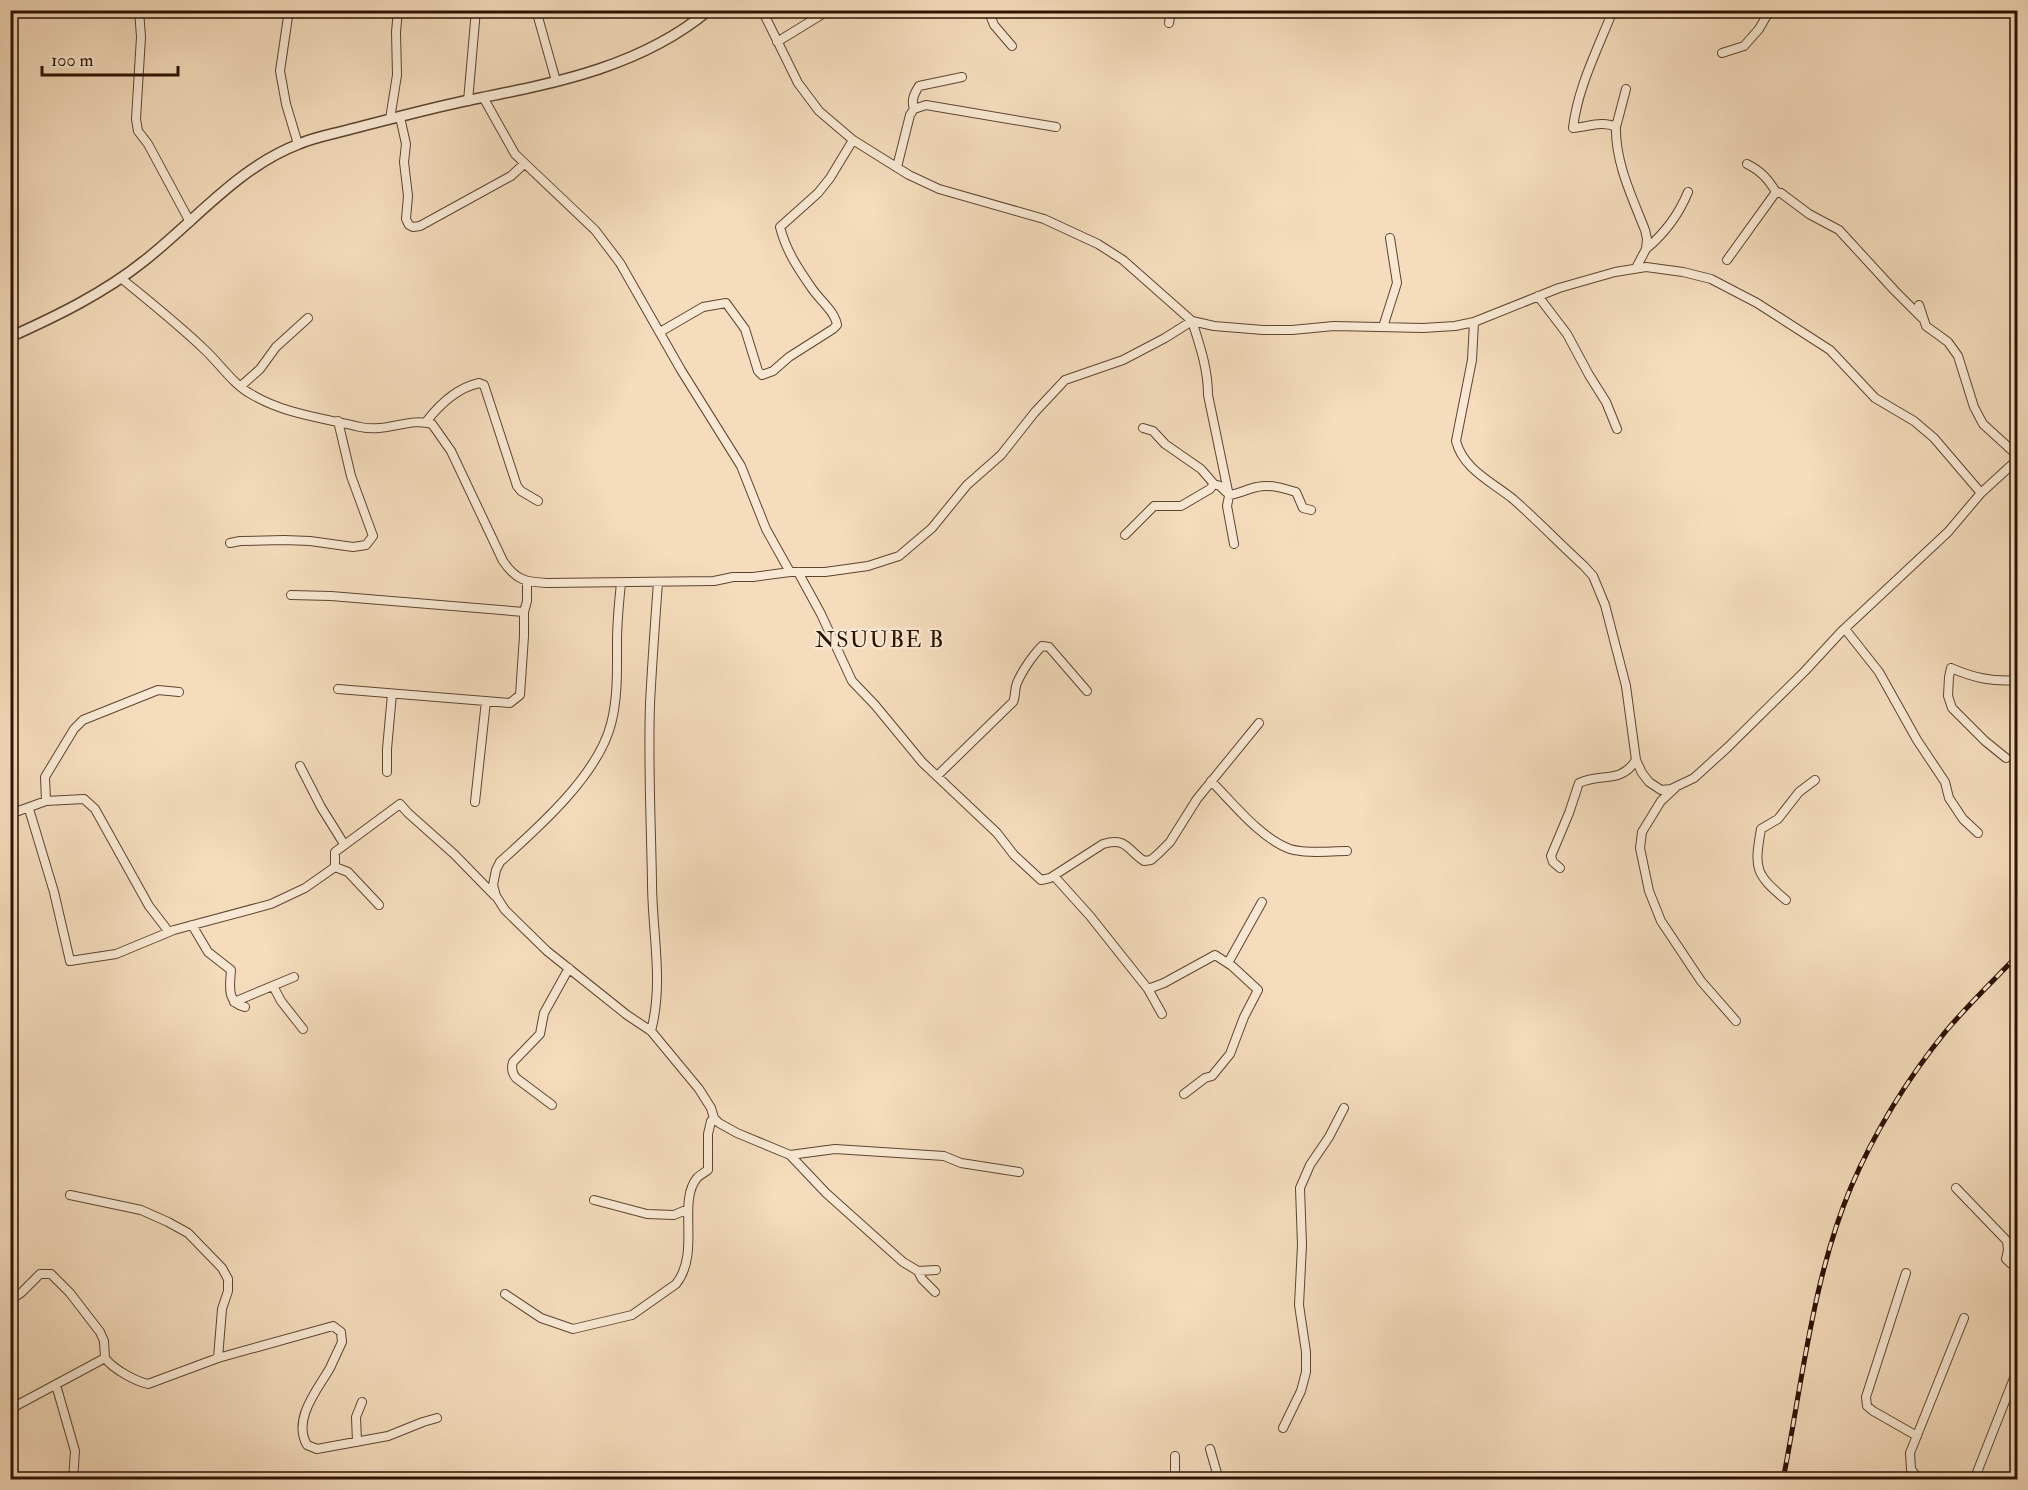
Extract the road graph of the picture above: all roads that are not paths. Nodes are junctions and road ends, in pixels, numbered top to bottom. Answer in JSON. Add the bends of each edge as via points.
{"nodes":[{"id":1,"x":139,"y":10,"type":"edge"},
{"id":2,"x":289,"y":10,"type":"edge"},
{"id":3,"x":398,"y":10,"type":"edge"},
{"id":4,"x":476,"y":10,"type":"edge"},
{"id":5,"x":536,"y":10,"type":"edge"},
{"id":6,"x":709,"y":10,"type":"edge"},
{"id":7,"x":762,"y":10,"type":"edge"},
{"id":8,"x":829,"y":10,"type":"edge"},
{"id":9,"x":988,"y":10,"type":"edge"},
{"id":10,"x":1171,"y":10,"type":"edge"},
{"id":11,"x":1613,"y":10,"type":"edge"},
{"id":12,"x":1770,"y":10,"type":"edge"},
{"id":13,"x":1169,"y":23,"type":"dead end"},
{"id":14,"x":777,"y":42,"type":"junction"},
{"id":15,"x":1012,"y":46,"type":"dead end"},
{"id":16,"x":1722,"y":53,"type":"dead end"},
{"id":17,"x":962,"y":77,"type":"dead end"},
{"id":18,"x":556,"y":81,"type":"junction"},
{"id":19,"x":1626,"y":89,"type":"dead end"},
{"id":20,"x":483,"y":98,"type":"junction"},
{"id":21,"x":468,"y":100,"type":"junction"},
{"id":22,"x":914,"y":109,"type":"junction"},
{"id":23,"x":400,"y":117,"type":"junction"},
{"id":24,"x":390,"y":119,"type":"junction"},
{"id":25,"x":1056,"y":127,"type":"dead end"},
{"id":26,"x":1616,"y":127,"type":"junction"},
{"id":27,"x":853,"y":140,"type":"junction"},
{"id":28,"x":298,"y":144,"type":"junction"},
{"id":29,"x":524,"y":164,"type":"junction"},
{"id":30,"x":1747,"y":164,"type":"dead end"},
{"id":31,"x":897,"y":167,"type":"junction"},
{"id":32,"x":1688,"y":192,"type":"dead end"},
{"id":33,"x":1776,"y":192,"type":"junction"},
{"id":34,"x":190,"y":222,"type":"junction"},
{"id":35,"x":1390,"y":238,"type":"dead end"},
{"id":36,"x":1646,"y":249,"type":"junction"},
{"id":37,"x":1727,"y":260,"type":"dead end"},
{"id":38,"x":1636,"y":268,"type":"junction"},
{"id":39,"x":122,"y":279,"type":"junction"},
{"id":40,"x":1538,"y":296,"type":"junction"},
{"id":41,"x":1919,"y":305,"type":"dead end"},
{"id":42,"x":308,"y":318,"type":"dead end"},
{"id":43,"x":1923,"y":318,"type":"junction"},
{"id":44,"x":1192,"y":321,"type":"junction"},
{"id":45,"x":1474,"y":322,"type":"junction"},
{"id":46,"x":1383,"y":327,"type":"junction"},
{"id":47,"x":660,"y":332,"type":"junction"},
{"id":48,"x":10,"y":337,"type":"edge"},
{"id":49,"x":241,"y":386,"type":"junction"},
{"id":50,"x":338,"y":421,"type":"junction"},
{"id":51,"x":426,"y":422,"type":"junction"},
{"id":52,"x":1143,"y":428,"type":"dead end"},
{"id":53,"x":1617,"y":429,"type":"dead end"},
{"id":54,"x":2018,"y":458,"type":"edge"},
{"id":55,"x":1214,"y":484,"type":"junction"},
{"id":56,"x":1981,"y":493,"type":"junction"},
{"id":57,"x":1229,"y":495,"type":"junction"},
{"id":58,"x":538,"y":501,"type":"dead end"},
{"id":59,"x":1311,"y":510,"type":"dead end"},
{"id":60,"x":1125,"y":535,"type":"dead end"},
{"id":61,"x":230,"y":543,"type":"dead end"},
{"id":62,"x":1234,"y":544,"type":"dead end"},
{"id":63,"x":794,"y":572,"type":"junction"},
{"id":64,"x":527,"y":581,"type":"junction"},
{"id":65,"x":657,"y":582,"type":"junction"},
{"id":66,"x":621,"y":583,"type":"junction"},
{"id":67,"x":291,"y":595,"type":"dead end"},
{"id":68,"x":524,"y":612,"type":"junction"},
{"id":69,"x":1845,"y":629,"type":"junction"},
{"id":70,"x":2018,"y":680,"type":"edge"},
{"id":71,"x":338,"y":689,"type":"dead end"},
{"id":72,"x":1087,"y":691,"type":"dead end"},
{"id":73,"x":179,"y":692,"type":"dead end"},
{"id":74,"x":392,"y":694,"type":"junction"},
{"id":75,"x":486,"y":701,"type":"junction"},
{"id":76,"x":1259,"y":723,"type":"dead end"},
{"id":77,"x":2006,"y":758,"type":"dead end"},
{"id":78,"x":1636,"y":760,"type":"junction"},
{"id":79,"x":300,"y":766,"type":"dead end"},
{"id":80,"x":387,"y":772,"type":"dead end"},
{"id":81,"x":937,"y":776,"type":"junction"},
{"id":82,"x":1815,"y":780,"type":"dead end"},
{"id":83,"x":1211,"y":781,"type":"junction"},
{"id":84,"x":1676,"y":787,"type":"junction"},
{"id":85,"x":46,"y":801,"type":"junction"},
{"id":86,"x":475,"y":802,"type":"dead end"},
{"id":87,"x":29,"y":809,"type":"junction"},
{"id":88,"x":10,"y":814,"type":"edge"},
{"id":89,"x":1978,"y":833,"type":"dead end"},
{"id":90,"x":344,"y":844,"type":"junction"},
{"id":91,"x":1347,"y":851,"type":"dead end"},
{"id":92,"x":335,"y":867,"type":"junction"},
{"id":93,"x":1560,"y":868,"type":"dead end"},
{"id":94,"x":1054,"y":876,"type":"junction"},
{"id":95,"x":496,"y":896,"type":"junction"},
{"id":96,"x":1786,"y":900,"type":"dead end"},
{"id":97,"x":1262,"y":902,"type":"dead end"},
{"id":98,"x":379,"y":905,"type":"dead end"},
{"id":99,"x":192,"y":925,"type":"junction"},
{"id":100,"x":169,"y":932,"type":"junction"},
{"id":101,"x":1228,"y":963,"type":"junction"},
{"id":102,"x":569,"y":968,"type":"junction"},
{"id":103,"x":294,"y":977,"type":"dead end"},
{"id":104,"x":273,"y":986,"type":"junction"},
{"id":105,"x":1148,"y":989,"type":"junction"},
{"id":106,"x":234,"y":1002,"type":"junction"},
{"id":107,"x":245,"y":1007,"type":"dead end"},
{"id":108,"x":1162,"y":1014,"type":"dead end"},
{"id":109,"x":1736,"y":1021,"type":"dead end"},
{"id":110,"x":303,"y":1029,"type":"dead end"},
{"id":111,"x":651,"y":1031,"type":"junction"},
{"id":112,"x":1184,"y":1094,"type":"dead end"},
{"id":113,"x":552,"y":1105,"type":"dead end"},
{"id":114,"x":1344,"y":1108,"type":"dead end"},
{"id":115,"x":714,"y":1118,"type":"junction"},
{"id":116,"x":790,"y":1155,"type":"junction"},
{"id":117,"x":1019,"y":1172,"type":"dead end"},
{"id":118,"x":1956,"y":1188,"type":"dead end"},
{"id":119,"x":70,"y":1195,"type":"dead end"},
{"id":120,"x":594,"y":1200,"type":"dead end"},
{"id":121,"x":688,"y":1209,"type":"junction"},
{"id":122,"x":936,"y":1270,"type":"dead end"},
{"id":123,"x":2018,"y":1270,"type":"edge"},
{"id":124,"x":918,"y":1271,"type":"junction"},
{"id":125,"x":1906,"y":1273,"type":"dead end"},
{"id":126,"x":935,"y":1292,"type":"dead end"},
{"id":127,"x":505,"y":1294,"type":"dead end"},
{"id":128,"x":10,"y":1300,"type":"edge"},
{"id":129,"x":1964,"y":1318,"type":"dead end"},
{"id":130,"x":105,"y":1358,"type":"junction"},
{"id":131,"x":218,"y":1358,"type":"junction"},
{"id":132,"x":2018,"y":1368,"type":"edge"},
{"id":133,"x":56,"y":1385,"type":"junction"},
{"id":134,"x":362,"y":1402,"type":"dead end"},
{"id":135,"x":10,"y":1409,"type":"edge"},
{"id":136,"x":437,"y":1418,"type":"dead end"},
{"id":137,"x":1283,"y":1428,"type":"dead end"},
{"id":138,"x":1917,"y":1436,"type":"junction"},
{"id":139,"x":357,"y":1442,"type":"junction"},
{"id":140,"x":1209,"y":1449,"type":"dead end"},
{"id":141,"x":1175,"y":1456,"type":"dead end"},
{"id":142,"x":73,"y":1479,"type":"edge"},
{"id":143,"x":1175,"y":1479,"type":"edge"},
{"id":144,"x":1219,"y":1479,"type":"edge"},
{"id":145,"x":1919,"y":1479,"type":"edge"},
{"id":146,"x":1974,"y":1479,"type":"edge"}],
"edges":[{"from":1,"to":34,"type":"street","via":[[138,131]]},
{"from":2,"to":28,"type":"street","via":[[280,71]]},
{"from":3,"to":24,"type":"street","via":[[397,75]]},
{"from":4,"to":21,"type":"street"},
{"from":5,"to":18,"type":"street"},
{"from":6,"to":18,"type":"street","via":[[673,37],[628,60]]},
{"from":7,"to":14,"type":"street"},
{"from":8,"to":14,"type":"street"},
{"from":9,"to":15,"type":"street","via":[[994,25]]},
{"from":10,"to":13,"type":"street"},
{"from":11,"to":26,"type":"street","via":[[1581,90],[1573,128],[1600,124]]},
{"from":12,"to":16,"type":"street","via":[[1744,46]]},
{"from":14,"to":27,"type":"street","via":[[806,95]]},
{"from":17,"to":22,"type":"street","via":[[918,86]]},
{"from":18,"to":20,"type":"street"},
{"from":19,"to":26,"type":"street"},
{"from":20,"to":21,"type":"street"},
{"from":20,"to":29,"type":"street"},
{"from":21,"to":23,"type":"street"},
{"from":22,"to":25,"type":"street","via":[[934,105]]},
{"from":22,"to":31,"type":"street"},
{"from":23,"to":24,"type":"street"},
{"from":23,"to":29,"type":"street","via":[[406,144],[406,219],[414,227],[511,176]]},
{"from":24,"to":28,"type":"street"},
{"from":26,"to":36,"type":"street","via":[[1618,152],[1645,230]]},
{"from":27,"to":31,"type":"street"},
{"from":27,"to":47,"type":"street","via":[[818,193],[780,227],[789,254],[833,315],[837,326],[833,330],[762,375],[745,329],[726,303],[704,307]]},
{"from":28,"to":34,"type":"street","via":[[235,182]]},
{"from":29,"to":47,"type":"street","via":[[608,246]]},
{"from":30,"to":33,"type":"street","via":[[1767,178]]},
{"from":31,"to":44,"type":"street","via":[[939,189],[1044,219],[1098,244],[1123,260]]},
{"from":32,"to":36,"type":"street","via":[[1681,210]]},
{"from":33,"to":37,"type":"street"},
{"from":33,"to":43,"type":"street","via":[[1839,230]]},
{"from":34,"to":39,"type":"street"},
{"from":35,"to":46,"type":"street","via":[[1397,283]]},
{"from":36,"to":38,"type":"street"},
{"from":38,"to":40,"type":"street"},
{"from":38,"to":56,"type":"street","via":[[1661,267],[1711,279],[1780,316],[1830,350],[1875,398],[1934,438]]},
{"from":39,"to":48,"type":"street"},
{"from":39,"to":49,"type":"street","via":[[196,341]]},
{"from":40,"to":45,"type":"street"},
{"from":40,"to":53,"type":"street","via":[[1567,334]]},
{"from":41,"to":43,"type":"street"},
{"from":42,"to":49,"type":"street"},
{"from":43,"to":54,"type":"street","via":[[1926,326],[1948,342],[1958,356],[1983,424]]},
{"from":44,"to":46,"type":"street","via":[[1263,330]]},
{"from":44,"to":57,"type":"street","via":[[1203,353]]},
{"from":44,"to":63,"type":"street","via":[[1123,360],[1065,380],[1001,455],[967,485],[932,528],[899,556],[868,566]]},
{"from":45,"to":46,"type":"street"},
{"from":45,"to":78,"type":"street","via":[[1458,449],[1472,467],[1513,499],[1593,576],[1605,605],[1626,686]]},
{"from":47,"to":63,"type":"street","via":[[741,466],[766,529]]},
{"from":49,"to":50,"type":"street","via":[[250,394],[298,414]]},
{"from":50,"to":51,"type":"street","via":[[379,429]]},
{"from":50,"to":61,"type":"street","via":[[351,476],[373,536],[366,545],[284,540]]},
{"from":51,"to":58,"type":"street","via":[[451,397],[472,384],[484,385],[517,486]]},
{"from":51,"to":64,"type":"street","via":[[436,428],[451,451],[503,561],[511,572]]},
{"from":52,"to":55,"type":"street","via":[[1153,431]]},
{"from":54,"to":56,"type":"street"},
{"from":55,"to":57,"type":"street"},
{"from":55,"to":60,"type":"street","via":[[1181,506],[1154,506]]},
{"from":56,"to":69,"type":"street","via":[[1941,538]]},
{"from":57,"to":59,"type":"street","via":[[1255,487],[1284,488],[1296,492],[1303,508]]},
{"from":57,"to":62,"type":"street","via":[[1227,506]]},
{"from":63,"to":65,"type":"street","via":[[714,581]]},
{"from":63,"to":81,"type":"street","via":[[821,614],[852,681]]},
{"from":64,"to":66,"type":"street"},
{"from":64,"to":68,"type":"street"},
{"from":65,"to":66,"type":"street"},
{"from":65,"to":111,"type":"street","via":[[650,755],[652,901],[658,962],[656,1012]]},
{"from":66,"to":95,"type":"street","via":[[611,726],[588,771],[550,815],[500,862],[493,885]]},
{"from":67,"to":68,"type":"street"},
{"from":68,"to":75,"type":"street","via":[[520,694],[510,703]]},
{"from":69,"to":84,"type":"street","via":[[1727,748],[1694,778]]},
{"from":69,"to":89,"type":"street","via":[[1880,672],[1945,783],[1949,798]]},
{"from":70,"to":77,"type":"street","via":[[1986,680],[1951,668],[1949,677],[1952,708]]},
{"from":71,"to":74,"type":"street"},
{"from":72,"to":81,"type":"street","via":[[1049,647],[1042,646],[1017,683],[1013,702]]},
{"from":73,"to":85,"type":"street","via":[[158,690],[83,720],[45,777]]},
{"from":74,"to":75,"type":"street"},
{"from":74,"to":80,"type":"street"},
{"from":75,"to":86,"type":"street"},
{"from":76,"to":83,"type":"street"},
{"from":78,"to":84,"type":"street","via":[[1655,787]]},
{"from":78,"to":93,"type":"street","via":[[1621,775],[1579,783],[1551,856]]},
{"from":79,"to":90,"type":"street"},
{"from":81,"to":94,"type":"street","via":[[1038,878]]},
{"from":82,"to":96,"type":"street","via":[[1799,792],[1778,819],[1761,829],[1757,868],[1767,885]]},
{"from":83,"to":91,"type":"street","via":[[1254,824],[1290,849]]},
{"from":83,"to":94,"type":"street","via":[[1170,842],[1150,860],[1141,860],[1124,843],[1111,842]]},
{"from":84,"to":109,"type":"street","via":[[1661,801],[1642,832],[1640,848],[1649,891],[1661,921],[1701,981]]},
{"from":85,"to":87,"type":"street"},
{"from":85,"to":100,"type":"street","via":[[90,802],[149,906]]},
{"from":87,"to":88,"type":"street"},
{"from":87,"to":100,"type":"street","via":[[70,961],[116,954]]},
{"from":90,"to":92,"type":"street","via":[[335,852]]},
{"from":90,"to":95,"type":"street","via":[[400,804]]},
{"from":92,"to":98,"type":"street","via":[[348,872]]},
{"from":92,"to":99,"type":"street","via":[[279,901]]},
{"from":94,"to":105,"type":"street"},
{"from":95,"to":102,"type":"street","via":[[505,910]]},
{"from":97,"to":101,"type":"street"},
{"from":99,"to":100,"type":"street"},
{"from":99,"to":106,"type":"street","via":[[208,952],[231,970],[229,994]]},
{"from":101,"to":105,"type":"street","via":[[1215,955]]},
{"from":101,"to":112,"type":"street","via":[[1258,990],[1230,1054],[1212,1076]]},
{"from":102,"to":111,"type":"street"},
{"from":102,"to":113,"type":"street","via":[[544,1013],[540,1034],[512,1066],[516,1078]]},
{"from":103,"to":104,"type":"street"},
{"from":104,"to":106,"type":"street"},
{"from":104,"to":110,"type":"street"},
{"from":105,"to":108,"type":"street"},
{"from":106,"to":107,"type":"street"},
{"from":111,"to":115,"type":"street","via":[[699,1089]]},
{"from":114,"to":137,"type":"street","via":[[1300,1188],[1299,1305],[1306,1372]]},
{"from":115,"to":116,"type":"street","via":[[724,1127]]},
{"from":115,"to":121,"type":"street","via":[[708,1134],[708,1170],[691,1190]]},
{"from":116,"to":117,"type":"street","via":[[835,1149],[944,1156],[961,1163]]},
{"from":116,"to":124,"type":"street","via":[[826,1193]]},
{"from":118,"to":123,"type":"street","via":[[2007,1241],[2006,1259]]},
{"from":119,"to":131,"type":"street","via":[[141,1210],[168,1222],[189,1233],[222,1268],[228,1279],[228,1291],[222,1309]]},
{"from":120,"to":121,"type":"street","via":[[647,1214],[674,1215]]},
{"from":121,"to":127,"type":"street","via":[[685,1272],[676,1284],[632,1315],[573,1329],[541,1318]]},
{"from":122,"to":124,"type":"street"},
{"from":124,"to":126,"type":"street"},
{"from":125,"to":138,"type":"street","via":[[1866,1396],[1867,1406],[1873,1412]]},
{"from":128,"to":130,"type":"street","via":[[40,1274],[51,1274],[100,1332]]},
{"from":129,"to":138,"type":"street"},
{"from":130,"to":131,"type":"street","via":[[146,1384]]},
{"from":130,"to":133,"type":"street"},
{"from":131,"to":139,"type":"street","via":[[329,1327],[338,1329],[342,1342],[306,1408],[304,1440],[317,1449]]},
{"from":132,"to":146,"type":"street"},
{"from":133,"to":135,"type":"street"},
{"from":133,"to":142,"type":"street","via":[[75,1451]]},
{"from":134,"to":139,"type":"street","via":[[356,1416]]},
{"from":136,"to":139,"type":"street","via":[[388,1436]]},
{"from":138,"to":145,"type":"street","via":[[1910,1463]]},
{"from":140,"to":144,"type":"street"},
{"from":141,"to":143,"type":"street"}]}
